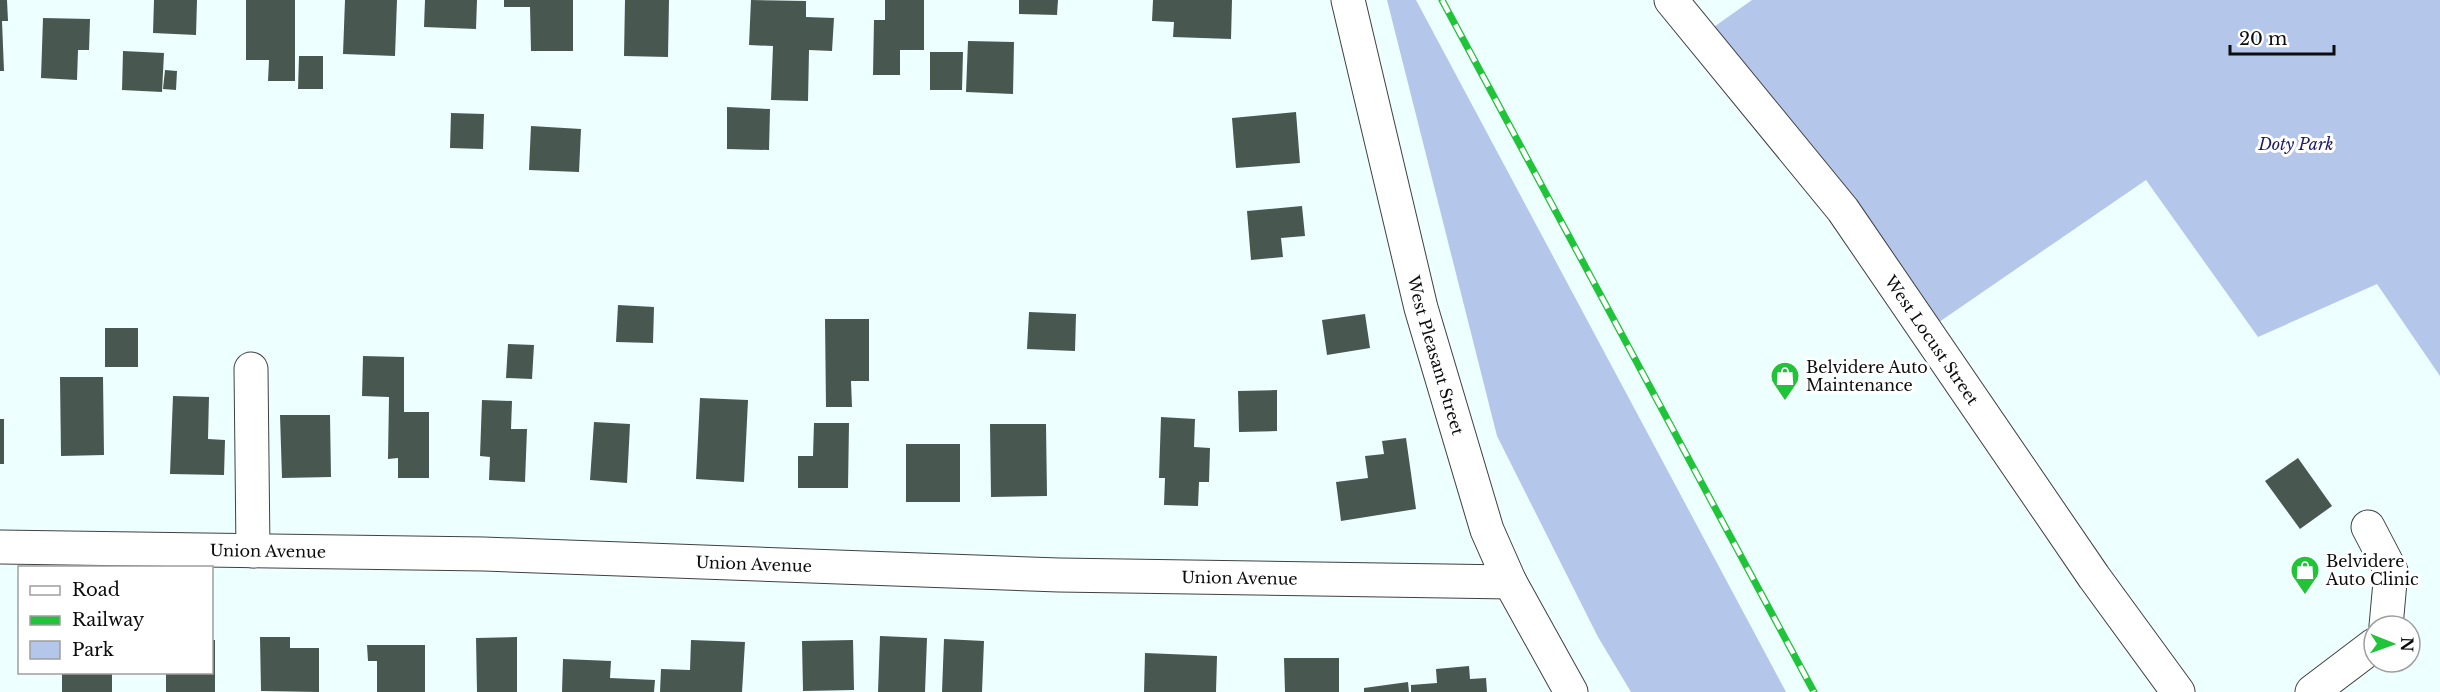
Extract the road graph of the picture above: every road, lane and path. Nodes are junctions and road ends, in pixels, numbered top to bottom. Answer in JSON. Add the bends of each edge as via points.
{"nodes":[{"id":1,"x":1348,"y":0,"type":"edge"},
{"id":2,"x":1671,"y":0,"type":"edge"},
{"id":3,"x":251,"y":369,"type":"dead end"},
{"id":4,"x":2368,"y":526,"type":"dead end"},
{"id":5,"x":0,"y":547,"type":"edge"},
{"id":6,"x":253,"y":551,"type":"junction"},
{"id":7,"x":1510,"y":582,"type":"junction"},
{"id":8,"x":2387,"y":614,"type":"edge"},
{"id":9,"x":2362,"y":654,"type":"edge"},
{"id":10,"x":1571,"y":692,"type":"edge"},
{"id":11,"x":2178,"y":692,"type":"edge"},
{"id":12,"x":2312,"y":692,"type":"edge"}],
"edges":[{"from":1,"to":7,"type":"street","name":"West Pleasant Street","via":[[1421,308],[1486,530]]},
{"from":2,"to":11,"type":"street","name":"West Locust Street","via":[[1844,210],[2094,577]]},
{"from":3,"to":6,"type":"street"},
{"from":4,"to":8,"type":"street","via":[[2391,571]]},
{"from":5,"to":6,"type":"street","name":"Union Avenue"},
{"from":6,"to":7,"type":"street","name":"Union Avenue","via":[[484,554],[1059,575]]},
{"from":7,"to":10,"type":"street","name":"West Pleasant Street"},
{"from":9,"to":12,"type":"street"}]}
